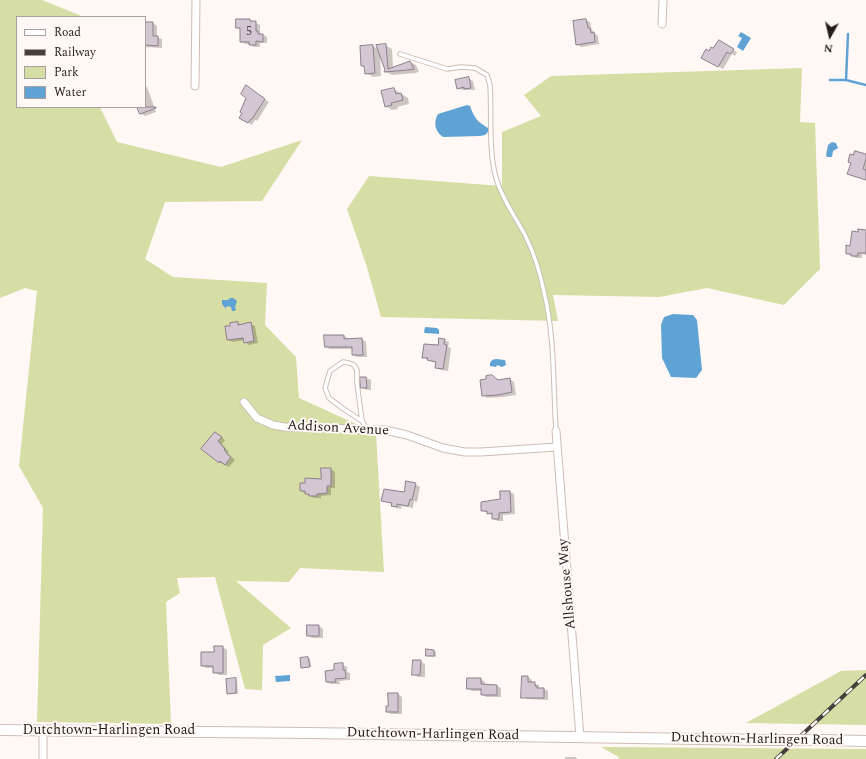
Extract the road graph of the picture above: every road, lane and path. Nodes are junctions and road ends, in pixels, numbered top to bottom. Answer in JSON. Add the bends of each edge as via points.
{"nodes":[{"id":1,"x":196,"y":0,"type":"edge"},
{"id":2,"x":663,"y":0,"type":"edge"},
{"id":3,"x":662,"y":24,"type":"dead end"},
{"id":4,"x":400,"y":54,"type":"dead end"},
{"id":5,"x":195,"y":86,"type":"dead end"},
{"id":6,"x":244,"y":402,"type":"dead end"},
{"id":7,"x":362,"y":421,"type":"junction"},
{"id":8,"x":366,"y":430,"type":"junction"},
{"id":9,"x":556,"y":431,"type":"joint"},
{"id":10,"x":556,"y":447,"type":"junction"},
{"id":11,"x":0,"y":730,"type":"edge"},
{"id":12,"x":43,"y":731,"type":"junction"},
{"id":13,"x":580,"y":737,"type":"junction"},
{"id":14,"x":866,"y":741,"type":"edge"},
{"id":15,"x":43,"y":759,"type":"edge"}],
"edges":[{"from":1,"to":5,"type":"street"},
{"from":2,"to":3,"type":"street"},
{"from":4,"to":9,"type":"lane","via":[[447,69],[475,68],[487,75],[490,84],[492,152],[496,178],[505,202],[525,235],[536,260],[545,293],[551,333]]},
{"from":6,"to":8,"type":"street","name":"Addison Avenue","via":[[257,418],[273,425]]},
{"from":7,"to":7,"type":"lane","via":[[329,398],[325,388],[330,371],[343,362],[354,365],[357,370]]},
{"from":7,"to":8,"type":"lane"},
{"from":8,"to":10,"type":"street","name":"Addison Avenue","via":[[396,432],[442,448],[465,452]]},
{"from":9,"to":10,"type":"street","name":"Allshouse Way"},
{"from":10,"to":13,"type":"street","name":"Allshouse Way"},
{"from":11,"to":12,"type":"street","name":"Dutchtown-Harlingen Road"},
{"from":12,"to":13,"type":"street","name":"Dutchtown-Harlingen Road"},
{"from":12,"to":15,"type":"street"},
{"from":13,"to":14,"type":"street","name":"Dutchtown-Harlingen Road","bridge":true}]}
